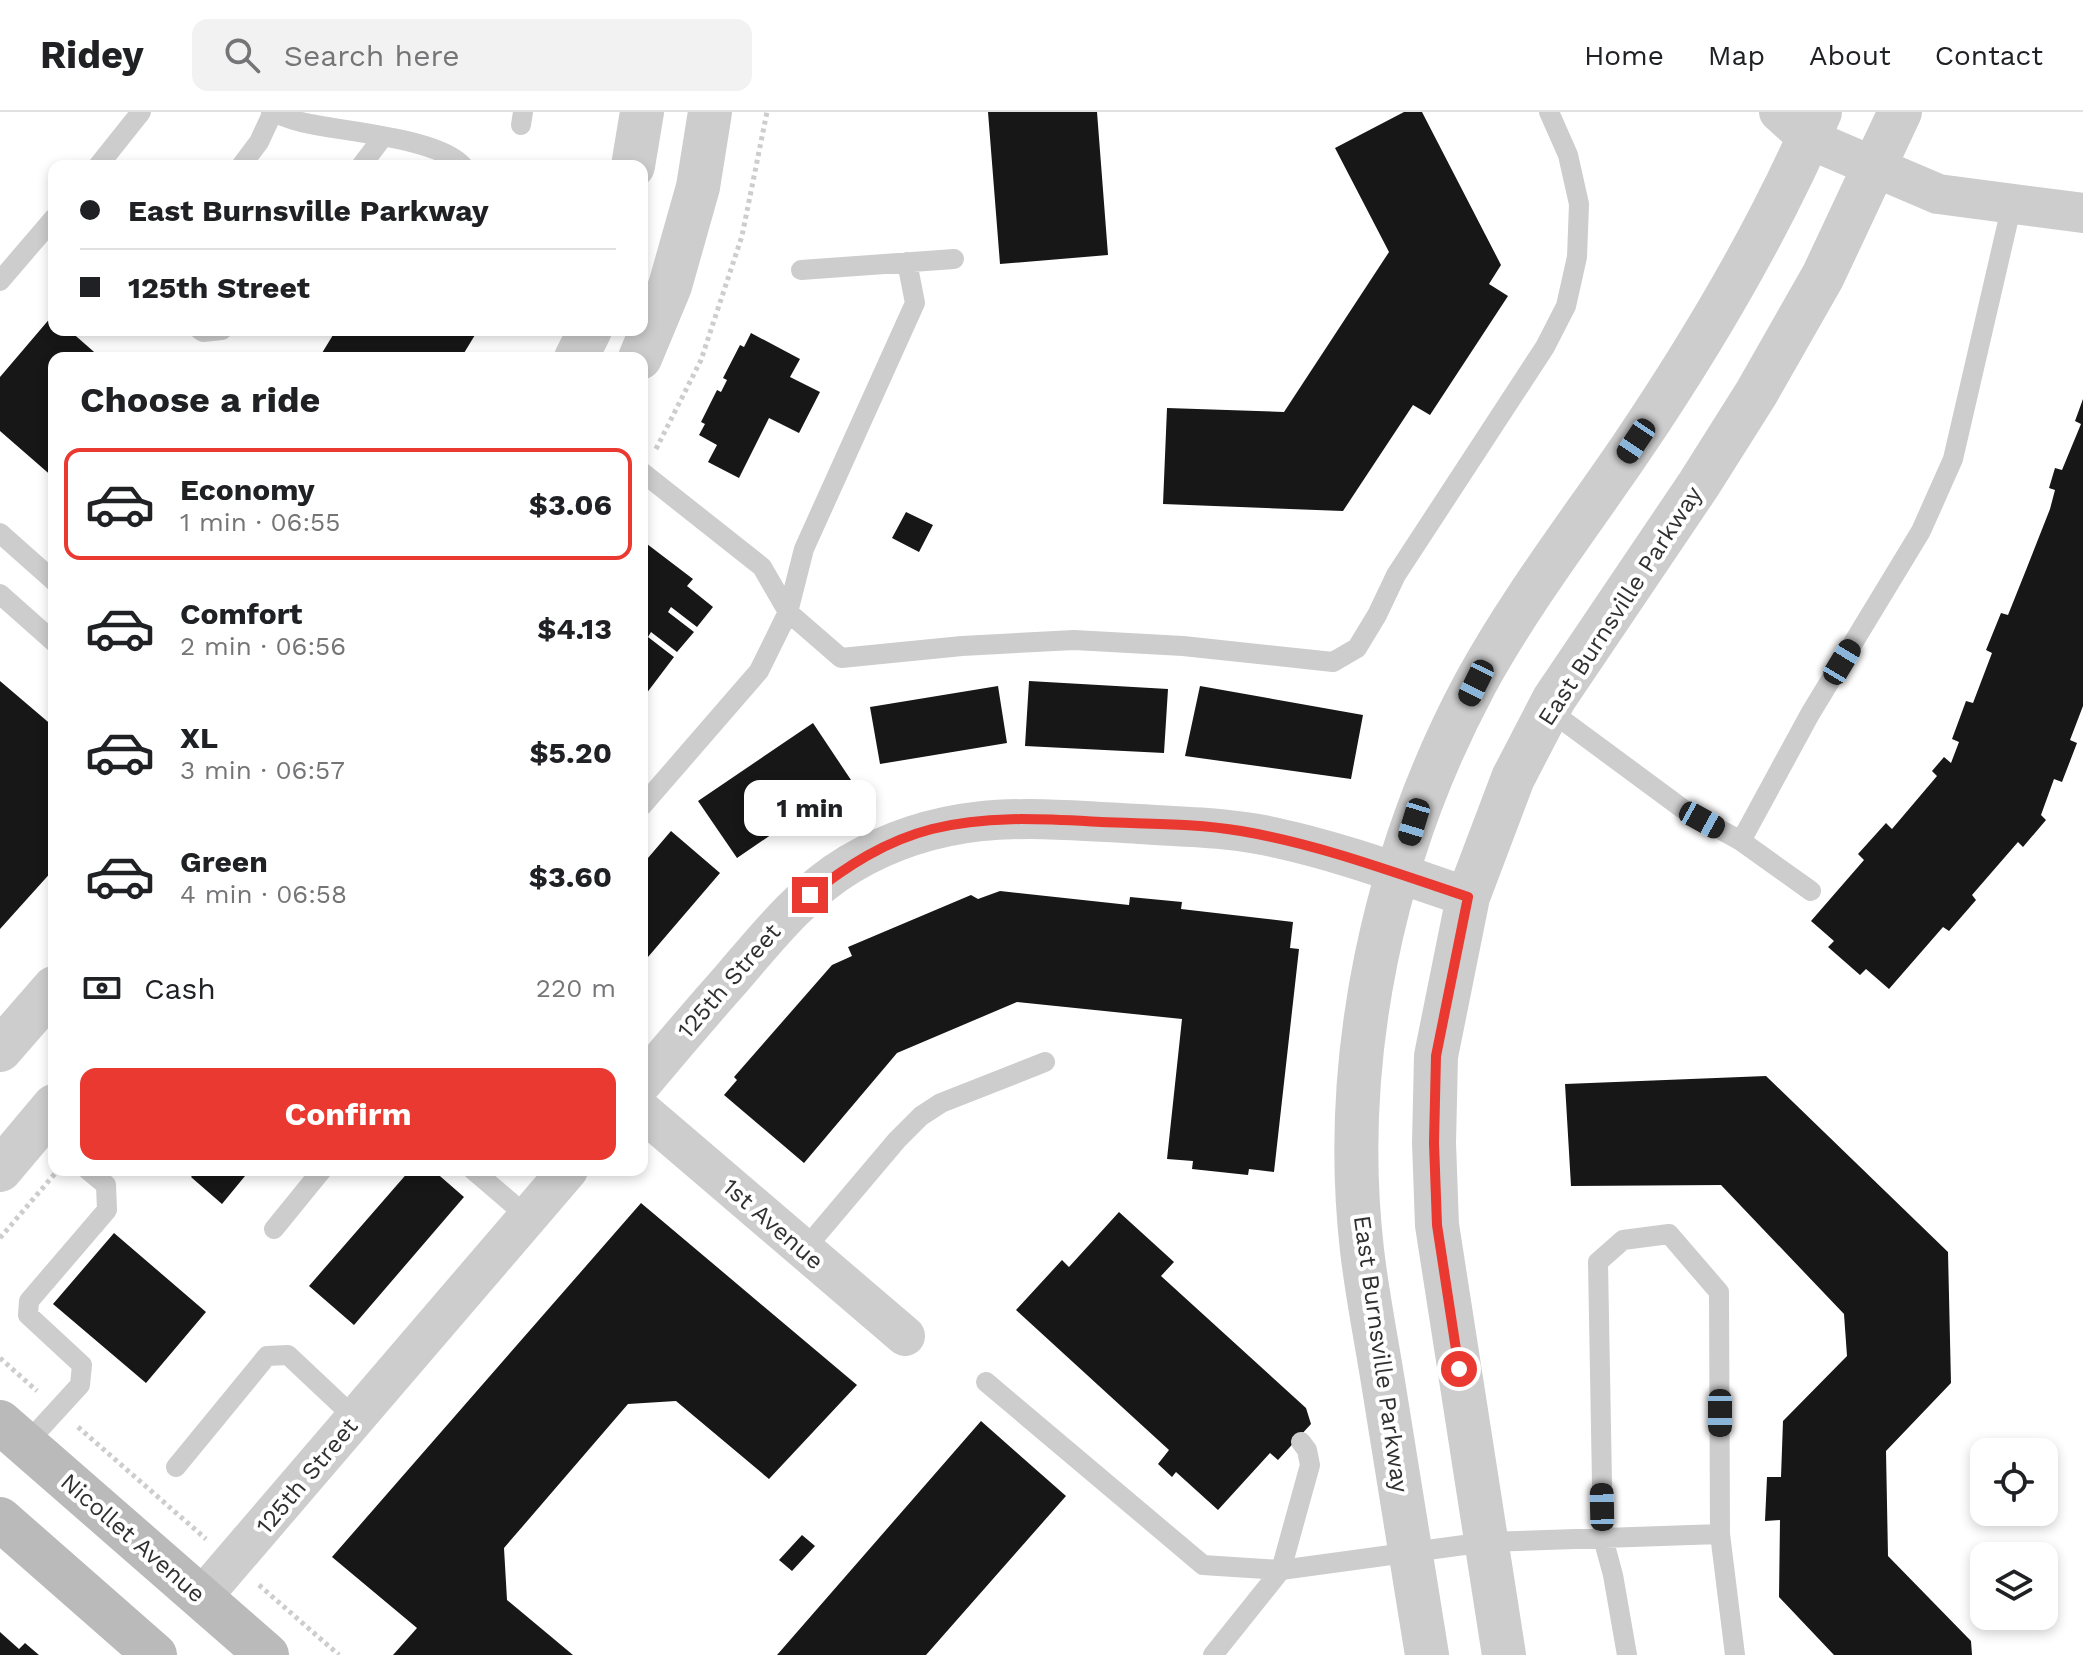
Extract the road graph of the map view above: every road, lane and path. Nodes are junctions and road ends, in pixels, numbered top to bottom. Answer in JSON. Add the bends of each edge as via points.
{"nodes":[{"id":1,"x":141,"y":112,"type":"edge"},
{"id":2,"x":272,"y":112,"type":"edge"},
{"id":3,"x":642,"y":112,"type":"edge"},
{"id":4,"x":710,"y":112,"type":"edge"},
{"id":5,"x":767,"y":112,"type":"edge"},
{"id":6,"x":1549,"y":112,"type":"edge"},
{"id":7,"x":1900,"y":112,"type":"edge"},
{"id":8,"x":1803,"y":121,"type":"edge"},
{"id":9,"x":383,"y":137,"type":"junction"},
{"id":10,"x":103,"y":160,"type":"edge"},
{"id":11,"x":246,"y":160,"type":"edge"},
{"id":12,"x":366,"y":160,"type":"edge"},
{"id":13,"x":458,"y":160,"type":"edge"},
{"id":14,"x":634,"y":160,"type":"edge"},
{"id":15,"x":1875,"y":168,"type":"junction"},
{"id":16,"x":2012,"y":204,"type":"junction"},
{"id":17,"x":2083,"y":213,"type":"edge"},
{"id":18,"x":48,"y":225,"type":"edge"},
{"id":19,"x":954,"y":259,"type":"dead end"},
{"id":20,"x":907,"y":262,"type":"junction"},
{"id":21,"x":801,"y":270,"type":"dead end"},
{"id":22,"x":0,"y":281,"type":"edge"},
{"id":23,"x":642,"y":352,"type":"edge"},
{"id":24,"x":648,"y":461,"type":"edge"},
{"id":25,"x":648,"y":477,"type":"edge"},
{"id":26,"x":0,"y":533,"type":"edge"},
{"id":27,"x":48,"y":576,"type":"edge"},
{"id":28,"x":0,"y":594,"type":"edge"},
{"id":29,"x":788,"y":612,"type":"junction"},
{"id":30,"x":48,"y":637,"type":"edge"},
{"id":31,"x":1549,"y":710,"type":"junction"},
{"id":32,"x":648,"y":799,"type":"edge"},
{"id":33,"x":1741,"y":841,"type":"junction"},
{"id":34,"x":1398,"y":873,"type":"junction"},
{"id":35,"x":1811,"y":891,"type":"dead end"},
{"id":36,"x":1468,"y":897,"type":"junction"},
{"id":37,"x":48,"y":995,"type":"edge"},
{"id":38,"x":0,"y":1050,"type":"edge"},
{"id":39,"x":1045,"y":1062,"type":"dead end"},
{"id":40,"x":648,"y":1076,"type":"edge"},
{"id":41,"x":648,"y":1116,"type":"edge"},
{"id":42,"x":48,"y":1126,"type":"edge"},
{"id":43,"x":0,"y":1170,"type":"edge"},
{"id":44,"x":53,"y":1176,"type":"edge"},
{"id":45,"x":95,"y":1176,"type":"edge"},
{"id":46,"x":317,"y":1176,"type":"edge"},
{"id":47,"x":480,"y":1176,"type":"edge"},
{"id":48,"x":563,"y":1176,"type":"edge"},
{"id":49,"x":528,"y":1217,"type":"junction"},
{"id":50,"x":274,"y":1229,"type":"dead end"},
{"id":51,"x":0,"y":1238,"type":"edge"},
{"id":52,"x":804,"y":1250,"type":"junction"},
{"id":53,"x":905,"y":1336,"type":"dead end"},
{"id":54,"x":0,"y":1358,"type":"edge"},
{"id":55,"x":986,"y":1382,"type":"dead end"},
{"id":56,"x":58,"y":1409,"type":"junction"},
{"id":57,"x":356,"y":1419,"type":"junction"},
{"id":58,"x":13,"y":1433,"type":"edge"},
{"id":59,"x":1301,"y":1442,"type":"dead end"},
{"id":60,"x":176,"y":1467,"type":"dead end"},
{"id":61,"x":0,"y":1519,"type":"edge"},
{"id":62,"x":1720,"y":1534,"type":"junction"},
{"id":63,"x":1603,"y":1538,"type":"junction"},
{"id":64,"x":1486,"y":1542,"type":"junction"},
{"id":65,"x":1411,"y":1551,"type":"junction"},
{"id":66,"x":233,"y":1562,"type":"junction"},
{"id":67,"x":1281,"y":1570,"type":"junction"},
{"id":68,"x":201,"y":1598,"type":"junction"},
{"id":69,"x":155,"y":1655,"type":"edge"},
{"id":70,"x":267,"y":1655,"type":"edge"},
{"id":71,"x":339,"y":1655,"type":"edge"},
{"id":72,"x":1213,"y":1655,"type":"edge"},
{"id":73,"x":1427,"y":1655,"type":"edge"},
{"id":74,"x":1504,"y":1655,"type":"edge"},
{"id":75,"x":1627,"y":1655,"type":"edge"},
{"id":76,"x":1735,"y":1655,"type":"edge"}],
"edges":[{"from":1,"to":10,"type":"lane"},
{"from":2,"to":9,"type":"lane"},
{"from":2,"to":11,"type":"lane"},
{"from":3,"to":14,"type":"street"},
{"from":4,"to":23,"type":"street","via":[[682,244]]},
{"from":5,"to":24,"type":"path","via":[[742,236],[701,360]]},
{"from":6,"to":29,"type":"lane","via":[[1568,155],[1579,204],[1577,257],[1566,306],[1545,347],[1396,575],[1357,648],[1333,662],[1074,640],[841,658]]},
{"from":7,"to":15,"type":"street","name":"East Burnsville Parkway"},
{"from":8,"to":15,"type":"street"},
{"from":8,"to":34,"type":"street","name":"East Burnsville Parkway","via":[[1753,249],[1687,361],[1476,683],[1437,764]]},
{"from":9,"to":12,"type":"lane"},
{"from":9,"to":13,"type":"lane"},
{"from":15,"to":16,"type":"street","via":[[1938,194]]},
{"from":15,"to":31,"type":"street","name":"East Burnsville Parkway","via":[[1823,276],[1757,392]]},
{"from":16,"to":17,"type":"street"},
{"from":16,"to":33,"type":"lane","via":[[1953,459],[1921,531],[1810,714]]},
{"from":18,"to":22,"type":"lane"},
{"from":19,"to":20,"type":"lane"},
{"from":20,"to":21,"type":"lane"},
{"from":20,"to":29,"type":"lane","via":[[915,303],[804,549]]},
{"from":25,"to":29,"type":"lane","via":[[762,567]]},
{"from":26,"to":27,"type":"lane"},
{"from":28,"to":30,"type":"lane"},
{"from":29,"to":32,"type":"lane","via":[[759,671]]},
{"from":31,"to":33,"type":"lane","via":[[1683,809]]},
{"from":31,"to":36,"type":"street","name":"East Burnsville Parkway","via":[[1513,778]]},
{"from":33,"to":35,"type":"lane"},
{"from":34,"to":36,"type":"street","name":"125th Street"},
{"from":34,"to":40,"type":"street","name":"125th Street","via":[[1237,830],[1017,817],[930,829],[848,865],[810,895],[780,922]]},
{"from":34,"to":65,"type":"street","name":"East Burnsville Parkway","via":[[1372,973],[1357,1155],[1362,1249]]},
{"from":36,"to":64,"type":"street","name":"East Burnsville Parkway","via":[[1436,1056],[1434,1168],[1437,1225]]},
{"from":37,"to":38,"type":"street"},
{"from":39,"to":52,"type":"lane","via":[[921,1116]]},
{"from":41,"to":52,"type":"street","name":"1st Avenue"},
{"from":42,"to":43,"type":"street"},
{"from":44,"to":51,"type":"path"},
{"from":45,"to":56,"type":"lane","via":[[106,1185],[107,1210],[29,1301],[28,1315],[82,1365],[80,1385]]},
{"from":46,"to":50,"type":"lane"},
{"from":47,"to":49,"type":"lane"},
{"from":48,"to":49,"type":"street","name":"125th Street"},
{"from":49,"to":57,"type":"street","name":"125th Street"},
{"from":52,"to":53,"type":"street","name":"1st Avenue"},
{"from":54,"to":56,"type":"path"},
{"from":55,"to":67,"type":"lane","via":[[1203,1565]]},
{"from":56,"to":58,"type":"lane"},
{"from":56,"to":66,"type":"path"},
{"from":57,"to":60,"type":"lane","via":[[288,1355],[267,1356]]},
{"from":57,"to":66,"type":"street","name":"125th Street"},
{"from":58,"to":68,"type":"main road","name":"Nicollet Avenue"},
{"from":59,"to":67,"type":"lane","via":[[1310,1465]]},
{"from":61,"to":69,"type":"main road"},
{"from":62,"to":63,"type":"lane"},
{"from":62,"to":63,"type":"lane","via":[[1719,1292],[1669,1234],[1623,1240],[1598,1262]]},
{"from":62,"to":76,"type":"lane"},
{"from":63,"to":64,"type":"lane"},
{"from":63,"to":75,"type":"lane"},
{"from":64,"to":65,"type":"lane"},
{"from":64,"to":74,"type":"street","name":"East Burnsville Parkway"},
{"from":65,"to":67,"type":"lane"},
{"from":65,"to":73,"type":"street","name":"East Burnsville Parkway"},
{"from":66,"to":68,"type":"street","name":"125th Street"},
{"from":66,"to":71,"type":"path"},
{"from":67,"to":72,"type":"lane"},
{"from":68,"to":70,"type":"main road","name":"Nicollet Avenue"}]}
